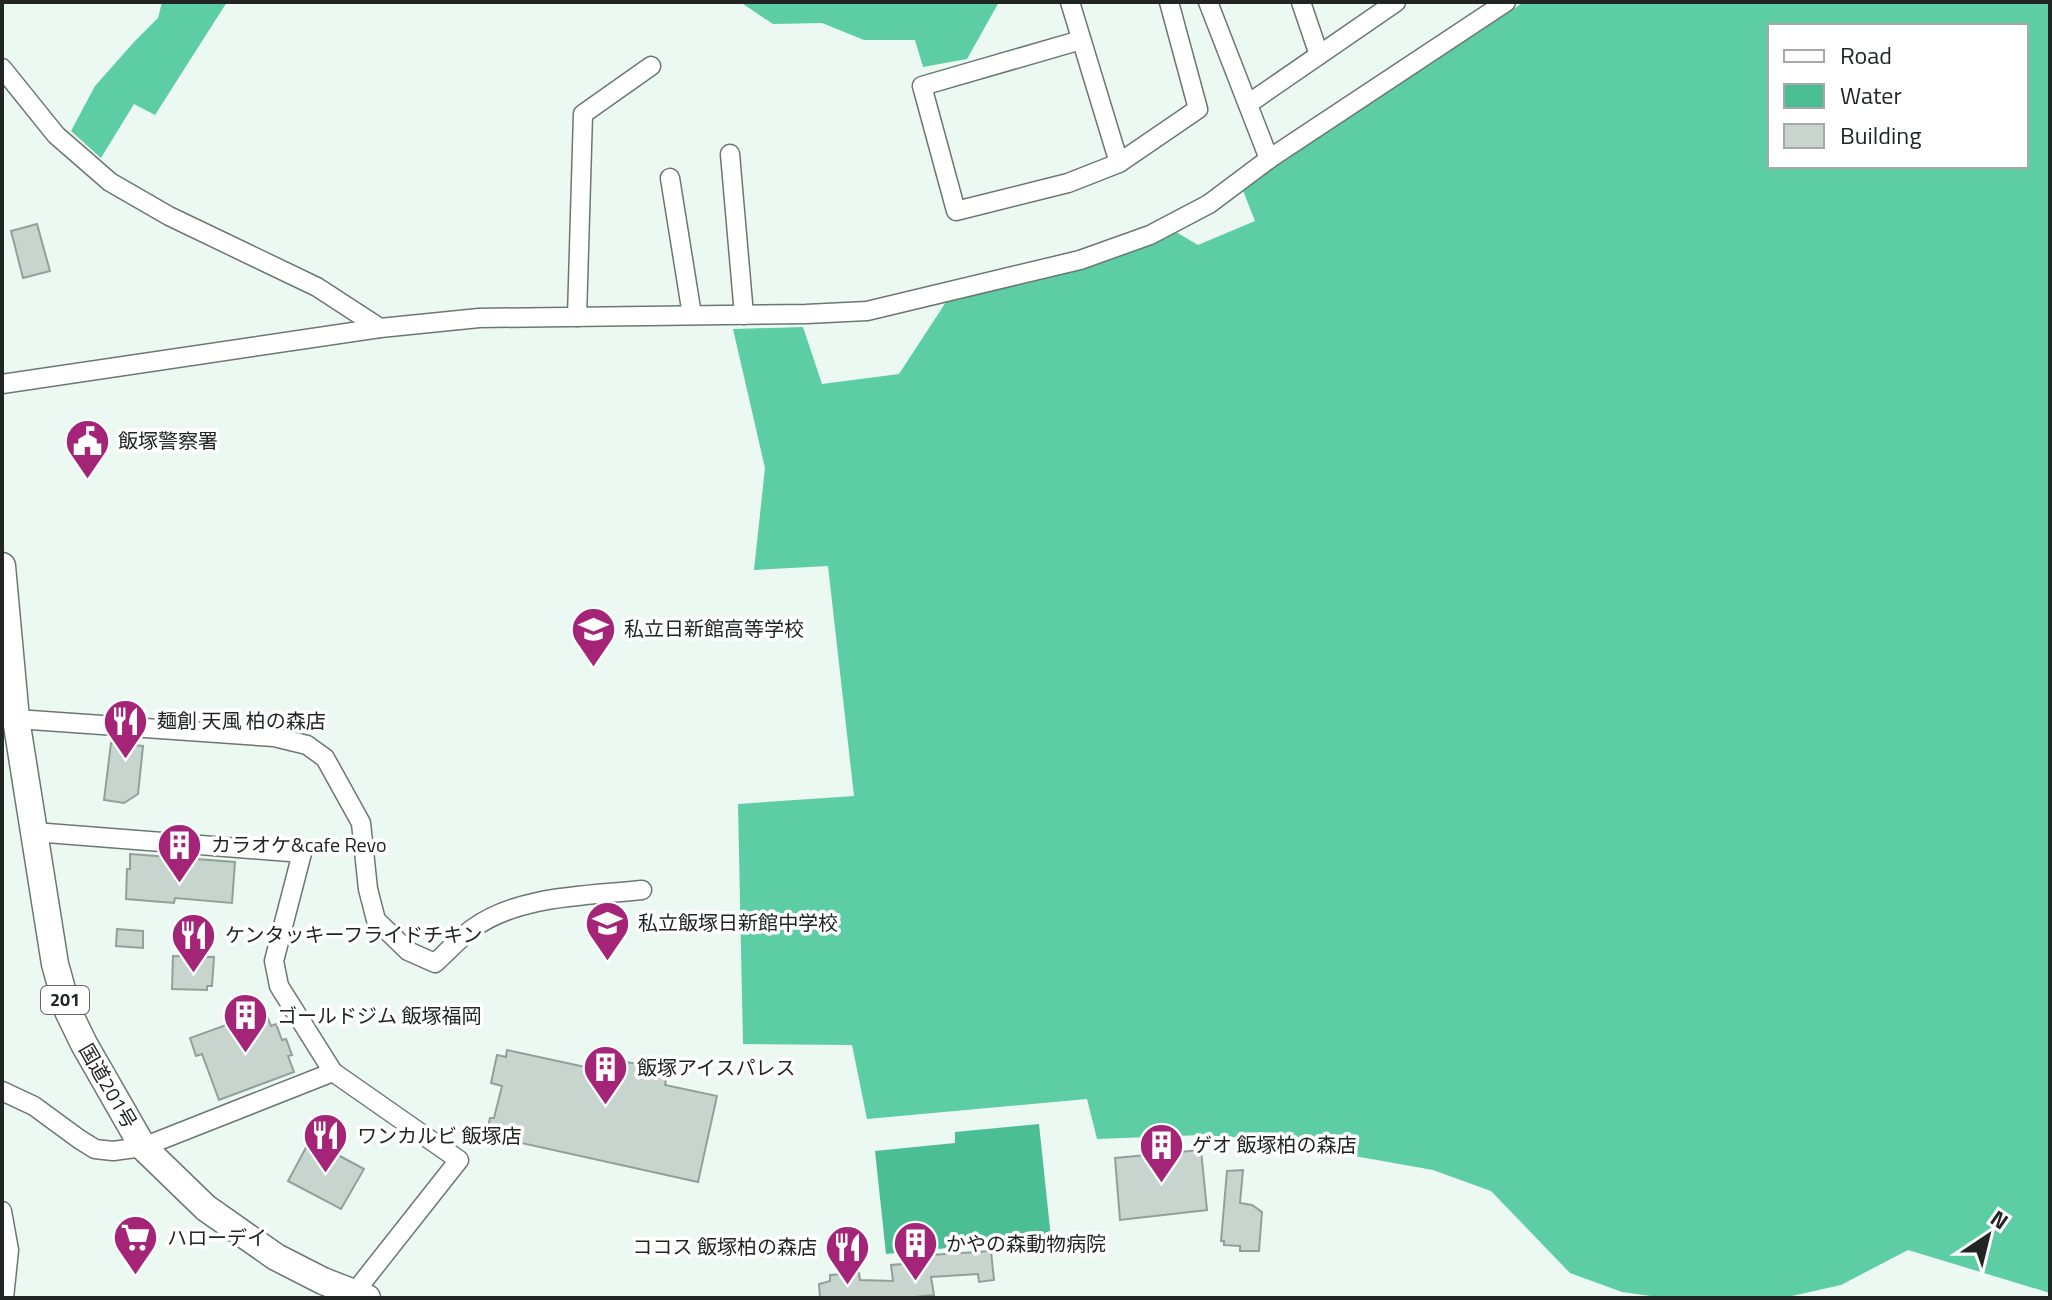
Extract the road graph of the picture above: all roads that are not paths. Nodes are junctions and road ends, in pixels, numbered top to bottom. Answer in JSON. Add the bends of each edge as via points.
{"nodes":[{"id":1,"x":1070,"y":2,"type":"edge"},
{"id":2,"x":1169,"y":2,"type":"edge"},
{"id":3,"x":1208,"y":2,"type":"edge"},
{"id":4,"x":1301,"y":2,"type":"edge"},
{"id":5,"x":1396,"y":2,"type":"edge"},
{"id":6,"x":1506,"y":2,"type":"edge"},
{"id":7,"x":1081,"y":40,"type":"junction"},
{"id":8,"x":1319,"y":55,"type":"junction"},
{"id":9,"x":651,"y":66,"type":"dead end"},
{"id":10,"x":2,"y":68,"type":"edge"},
{"id":11,"x":1248,"y":104,"type":"junction"},
{"id":12,"x":730,"y":154,"type":"dead end"},
{"id":13,"x":1269,"y":159,"type":"junction"},
{"id":14,"x":1119,"y":163,"type":"junction"},
{"id":15,"x":670,"y":178,"type":"dead end"},
{"id":16,"x":692,"y":315,"type":"junction"},
{"id":17,"x":744,"y":315,"type":"junction"},
{"id":18,"x":577,"y":317,"type":"junction"},
{"id":19,"x":380,"y":328,"type":"junction"},
{"id":20,"x":2,"y":384,"type":"edge"},
{"id":21,"x":2,"y":566,"type":"edge"},
{"id":22,"x":16,"y":719,"type":"junction"},
{"id":23,"x":34,"y":832,"type":"junction"},
{"id":24,"x":642,"y":890,"type":"dead end"},
{"id":25,"x":333,"y":1072,"type":"junction"},
{"id":26,"x":2,"y":1091,"type":"edge"},
{"id":27,"x":143,"y":1147,"type":"junction"},
{"id":28,"x":2,"y":1211,"type":"edge"},
{"id":29,"x":360,"y":1295,"type":"edge"},
{"id":30,"x":4,"y":1298,"type":"edge"}],
"edges":[{"from":1,"to":7,"type":"street"},
{"from":2,"to":14,"type":"street","via":[[1198,109]]},
{"from":3,"to":11,"type":"street"},
{"from":4,"to":8,"type":"street"},
{"from":5,"to":8,"type":"street"},
{"from":6,"to":13,"type":"street"},
{"from":7,"to":14,"type":"street"},
{"from":7,"to":14,"type":"street","via":[[922,86],[956,211],[1068,183]]},
{"from":8,"to":11,"type":"street"},
{"from":9,"to":18,"type":"street","via":[[583,114]]},
{"from":10,"to":19,"type":"street","via":[[56,135],[110,182],[317,287]]},
{"from":11,"to":13,"type":"street"},
{"from":12,"to":17,"type":"street"},
{"from":13,"to":17,"type":"street","via":[[1209,204],[1150,235],[1080,260],[867,311]]},
{"from":15,"to":16,"type":"street"},
{"from":16,"to":17,"type":"street"},
{"from":16,"to":18,"type":"street"},
{"from":18,"to":19,"type":"street","via":[[479,318]]},
{"from":19,"to":20,"type":"street"},
{"from":21,"to":22,"type":"highway","name":"国道201号","number":"201"},
{"from":22,"to":23,"type":"highway","name":"国道201号","number":"201"},
{"from":22,"to":24,"type":"street","via":[[274,737],[307,745],[325,758],[361,823],[376,920],[408,951],[435,963],[474,928],[515,907]]},
{"from":23,"to":25,"type":"street","via":[[302,853],[274,961],[279,986]]},
{"from":23,"to":27,"type":"highway","name":"国道201号","number":"201","via":[[55,964],[68,1011]]},
{"from":25,"to":27,"type":"street"},
{"from":25,"to":29,"type":"street","via":[[459,1160]]},
{"from":26,"to":27,"type":"street","via":[[34,1106],[95,1149]]},
{"from":27,"to":29,"type":"highway","name":"国道201号","number":"201","via":[[206,1208],[276,1257]]},
{"from":28,"to":30,"type":"street","via":[[9,1250]]}]}
